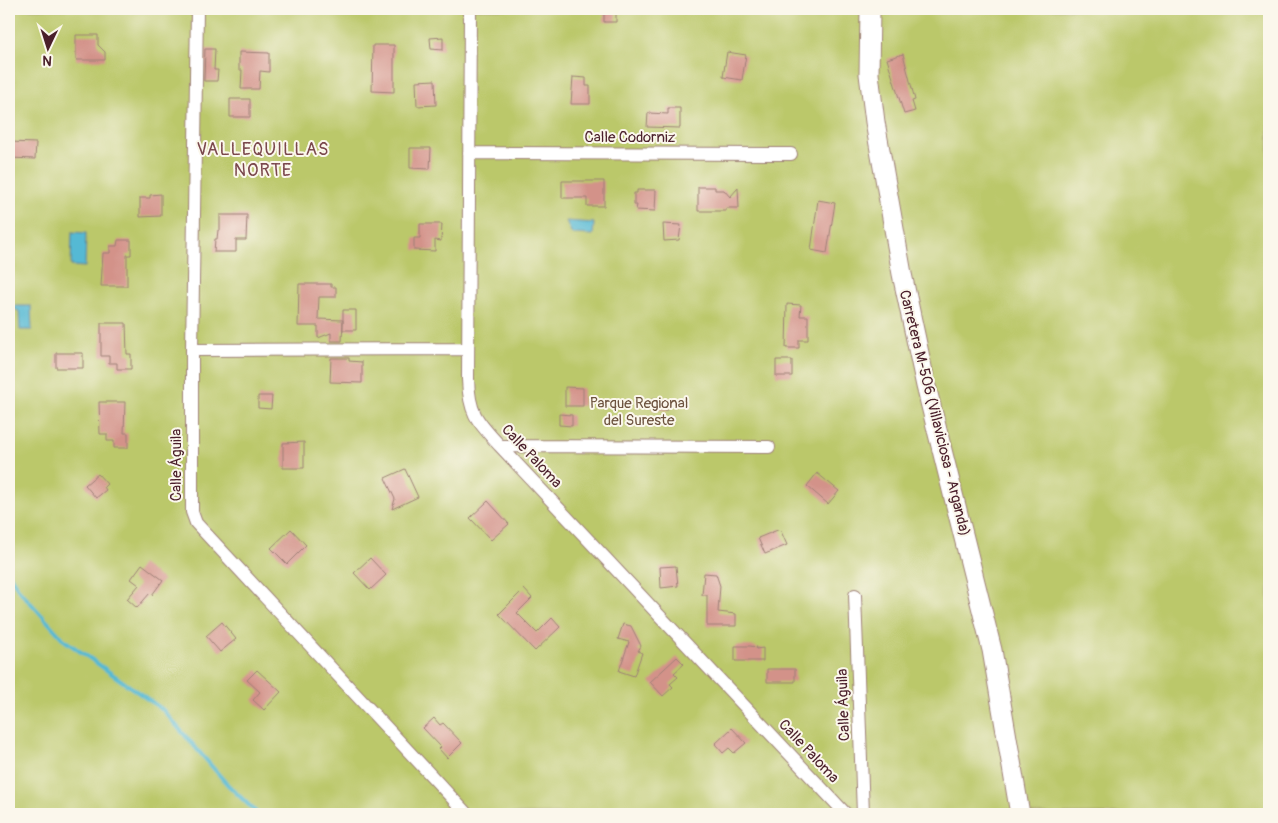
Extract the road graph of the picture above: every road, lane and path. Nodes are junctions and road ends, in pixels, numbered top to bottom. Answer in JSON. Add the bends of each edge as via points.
{"nodes":[{"id":1,"x":197,"y":9,"type":"edge"},
{"id":2,"x":470,"y":9,"type":"edge"},
{"id":3,"x":870,"y":9,"type":"edge"},
{"id":4,"x":469,"y":153,"type":"junction"},
{"id":5,"x":791,"y":154,"type":"dead end"},
{"id":6,"x":468,"y":349,"type":"junction"},
{"id":7,"x":192,"y":350,"type":"junction"},
{"id":8,"x":500,"y":446,"type":"junction"},
{"id":9,"x":769,"y":447,"type":"dead end"},
{"id":10,"x":855,"y":594,"type":"dead end"},
{"id":11,"x":467,"y":814,"type":"edge"},
{"id":12,"x":846,"y":814,"type":"edge"},
{"id":13,"x":863,"y":814,"type":"edge"},
{"id":14,"x":1020,"y":814,"type":"edge"}],
"edges":[{"from":1,"to":7,"type":"street","name":"Calle Águila"},
{"from":2,"to":4,"type":"street","name":"Calle Paloma"},
{"from":3,"to":14,"type":"main road","name":"Carretera M-506 (Villaviciosa - Arganda)","via":[[869,74],[902,274],[926,386],[992,650]]},
{"from":4,"to":5,"type":"street","name":"Calle Codorniz"},
{"from":4,"to":6,"type":"street","name":"Calle Paloma"},
{"from":6,"to":7,"type":"street"},
{"from":6,"to":8,"type":"street","name":"Calle Paloma","via":[[468,398],[485,430]]},
{"from":7,"to":11,"type":"street","name":"Calle Águila","via":[[192,512],[196,523]]},
{"from":8,"to":9,"type":"street"},
{"from":8,"to":12,"type":"street","name":"Calle Paloma"},
{"from":10,"to":13,"type":"street","name":"Calle Águila"}]}
